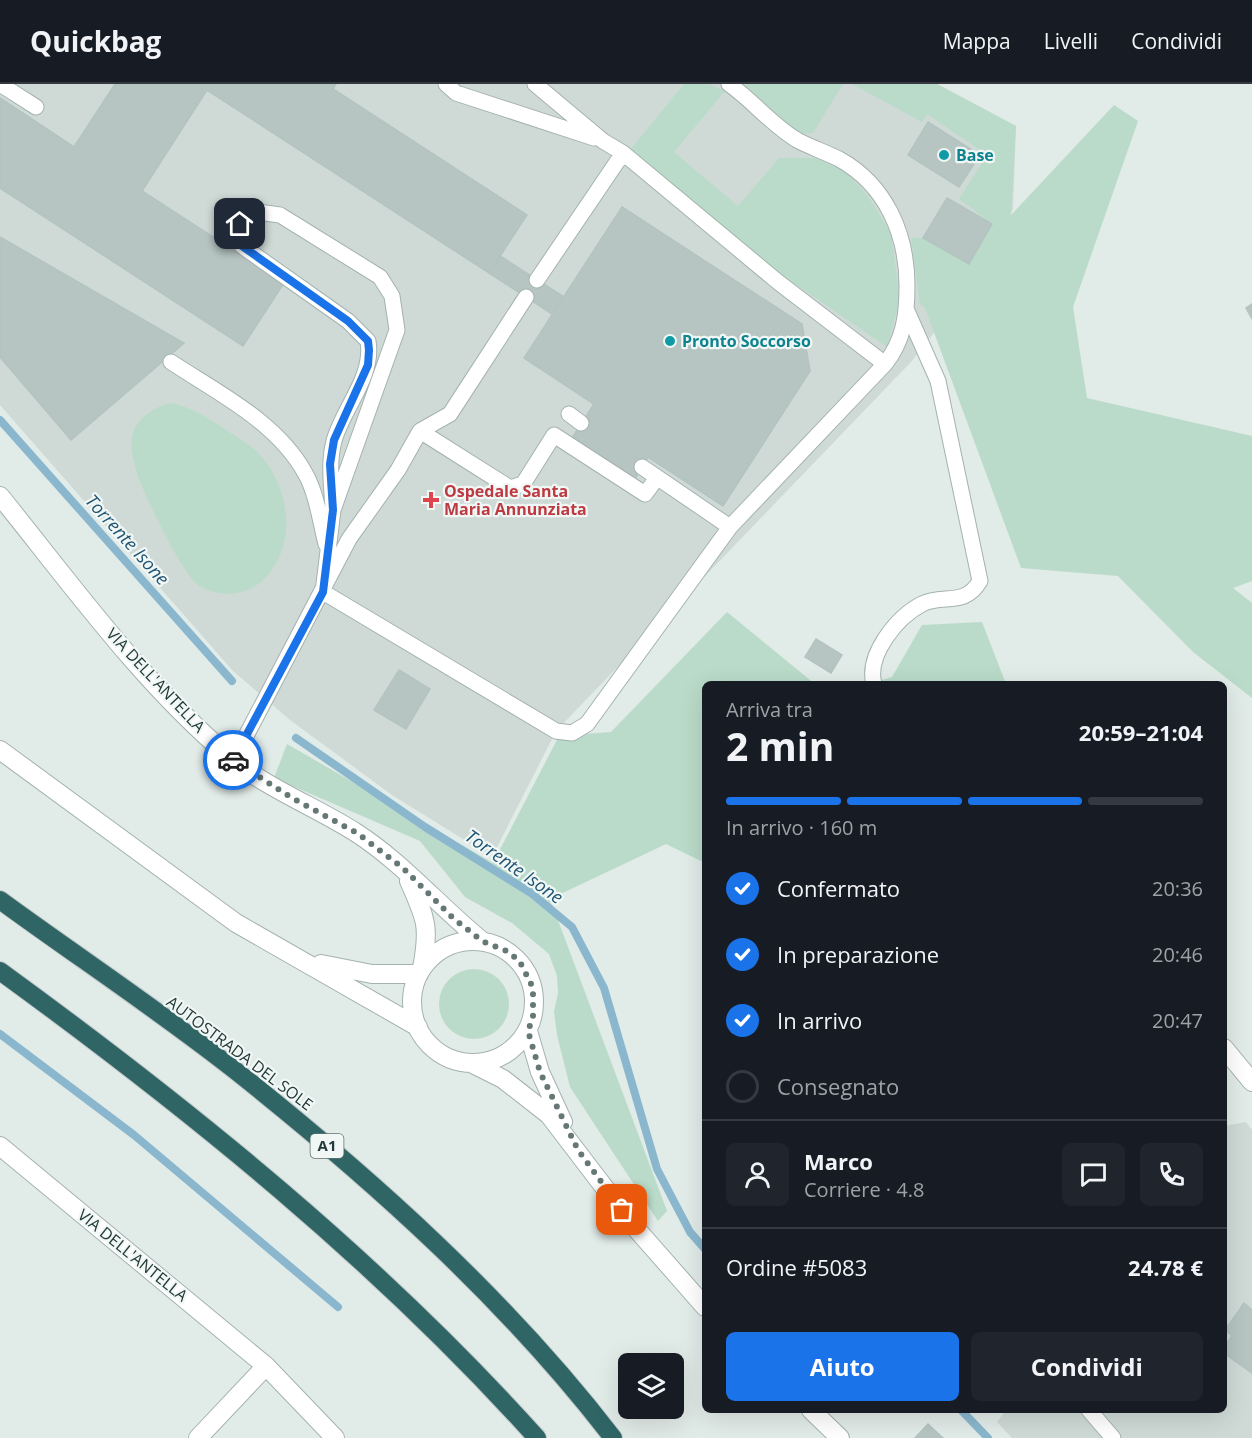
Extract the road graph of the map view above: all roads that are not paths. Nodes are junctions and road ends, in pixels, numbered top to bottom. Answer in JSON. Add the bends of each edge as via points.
{"nodes":[{"id":1,"x":0,"y":84,"type":"edge"},
{"id":2,"x":446,"y":84,"type":"edge"},
{"id":3,"x":729,"y":84,"type":"edge"},
{"id":4,"x":543,"y":87,"type":"edge"},
{"id":5,"x":36,"y":107,"type":"dead end"},
{"id":6,"x":603,"y":141,"type":"junction"},
{"id":7,"x":623,"y":153,"type":"junction"},
{"id":8,"x":537,"y":280,"type":"dead end"},
{"id":9,"x":526,"y":297,"type":"dead end"},
{"id":10,"x":907,"y":311,"type":"junction"},
{"id":11,"x":171,"y":362,"type":"dead end"},
{"id":12,"x":885,"y":364,"type":"junction"},
{"id":13,"x":420,"y":431,"type":"junction"},
{"id":14,"x":642,"y":467,"type":"dead end"},
{"id":15,"x":657,"y":478,"type":"junction"},
{"id":16,"x":0,"y":496,"type":"edge"},
{"id":17,"x":333,"y":510,"type":"junction"},
{"id":18,"x":730,"y":527,"type":"junction"},
{"id":19,"x":328,"y":553,"type":"junction"},
{"id":20,"x":323,"y":592,"type":"junction"},
{"id":21,"x":874,"y":681,"type":"edge"},
{"id":22,"x":0,"y":750,"type":"edge"},
{"id":23,"x":230,"y":757,"type":"junction"},
{"id":24,"x":403,"y":868,"type":"junction"},
{"id":25,"x":0,"y":900,"type":"edge"},
{"id":26,"x":482,"y":941,"type":"junction"},
{"id":27,"x":290,"y":955,"type":"junction"},
{"id":28,"x":0,"y":971,"type":"edge"},
{"id":29,"x":421,"y":971,"type":"junction"},
{"id":30,"x":418,"y":1027,"type":"junction"},
{"id":31,"x":528,"y":1031,"type":"junction"},
{"id":32,"x":1227,"y":1052,"type":"edge"},
{"id":33,"x":471,"y":1064,"type":"junction"},
{"id":34,"x":1252,"y":1082,"type":"edge"},
{"id":35,"x":0,"y":1146,"type":"edge"},
{"id":36,"x":578,"y":1150,"type":"junction"},
{"id":37,"x":702,"y":1304,"type":"edge"},
{"id":38,"x":266,"y":1366,"type":"junction"},
{"id":39,"x":813,"y":1413,"type":"edge"},
{"id":40,"x":1092,"y":1413,"type":"edge"},
{"id":41,"x":198,"y":1438,"type":"edge"},
{"id":42,"x":335,"y":1438,"type":"edge"},
{"id":43,"x":537,"y":1438,"type":"edge"},
{"id":44,"x":613,"y":1438,"type":"edge"},
{"id":45,"x":840,"y":1438,"type":"edge"},
{"id":46,"x":1113,"y":1438,"type":"edge"}],
"edges":[{"from":1,"to":5,"type":"lane"},
{"from":2,"to":6,"type":"lane","via":[[456,93]]},
{"from":3,"to":10,"type":"lane","via":[[795,139],[840,160],[867,180],[886,201],[895,220],[907,271]]},
{"from":4,"to":6,"type":"lane"},
{"from":6,"to":7,"type":"lane"},
{"from":7,"to":8,"type":"lane"},
{"from":7,"to":12,"type":"lane","via":[[778,282]]},
{"from":9,"to":13,"type":"lane","via":[[450,414]]},
{"from":10,"to":12,"type":"lane","via":[[901,337]]},
{"from":10,"to":21,"type":"lane","via":[[938,381],[980,581],[965,596],[923,603],[905,616],[875,657]]},
{"from":11,"to":19,"type":"lane","via":[[275,433],[290,450],[306,474],[315,498]]},
{"from":12,"to":18,"type":"lane"},
{"from":13,"to":15,"type":"lane","via":[[510,488],[523,483],[554,435],[645,494]]},
{"from":13,"to":20,"type":"lane","via":[[398,470],[349,539]]},
{"from":14,"to":15,"type":"lane"},
{"from":15,"to":18,"type":"lane"},
{"from":16,"to":23,"type":"street","name":"VIA DELL'ANTELLA","via":[[119,643]]},
{"from":17,"to":17,"type":"lane","via":[[330,464],[334,440],[368,365],[368,341],[348,321],[242,246],[240,224],[258,212],[280,215],[374,274],[392,296],[398,317],[398,330]]},
{"from":17,"to":19,"type":"lane"},
{"from":18,"to":20,"type":"lane","via":[[587,724],[572,733],[556,731]]},
{"from":19,"to":20,"type":"lane"},
{"from":20,"to":23,"type":"lane","via":[[247,734]]},
{"from":22,"to":27,"type":"street","via":[[227,916]]},
{"from":23,"to":24,"type":"street","name":"VIA DELL'ANTELLA","via":[[292,798],[357,833]]},
{"from":24,"to":26,"type":"street","name":"VIA DELL'ANTELLA"},
{"from":24,"to":29,"type":"street","name":"VIA DELL'ANTELLA","via":[[426,918],[428,932]]},
{"from":25,"to":44,"type":"highway","name":"AUTOSTRADA DEL SOLE","number":"A1","via":[[234,1069],[373,1183],[501,1309],[581,1396]]},
{"from":26,"to":29,"type":"street","name":"VIA DELL'ANTELLA","via":[[448,946]]},
{"from":26,"to":31,"type":"street","name":"VIA DELL'ANTELLA","via":[[509,952],[528,974],[535,1003]]},
{"from":27,"to":29,"type":"street","via":[[372,974]]},
{"from":27,"to":30,"type":"street"},
{"from":28,"to":43,"type":"highway","via":[[130,1066],[287,1197],[418,1315]]},
{"from":29,"to":30,"type":"street","name":"VIA DELL'ANTELLA","via":[[412,1006]]},
{"from":30,"to":33,"type":"street","name":"VIA DELL'ANTELLA","via":[[439,1053]]},
{"from":31,"to":33,"type":"street","via":[[504,1055]]},
{"from":31,"to":36,"type":"street","name":"VIA DELL'ANTELLA","via":[[540,1072]]},
{"from":32,"to":34,"type":"street"},
{"from":33,"to":36,"type":"street","name":"VIA DELL'ANTELLA","via":[[524,1094],[549,1115]]},
{"from":35,"to":38,"type":"street","name":"VIA DELL'ANTELLA"},
{"from":36,"to":37,"type":"street","name":"VIA DELL'ANTELLA","via":[[633,1225]]},
{"from":38,"to":41,"type":"street"},
{"from":38,"to":42,"type":"street","name":"VIA DELL'ANTELLA"},
{"from":39,"to":45,"type":"street"},
{"from":40,"to":46,"type":"lane"}]}
